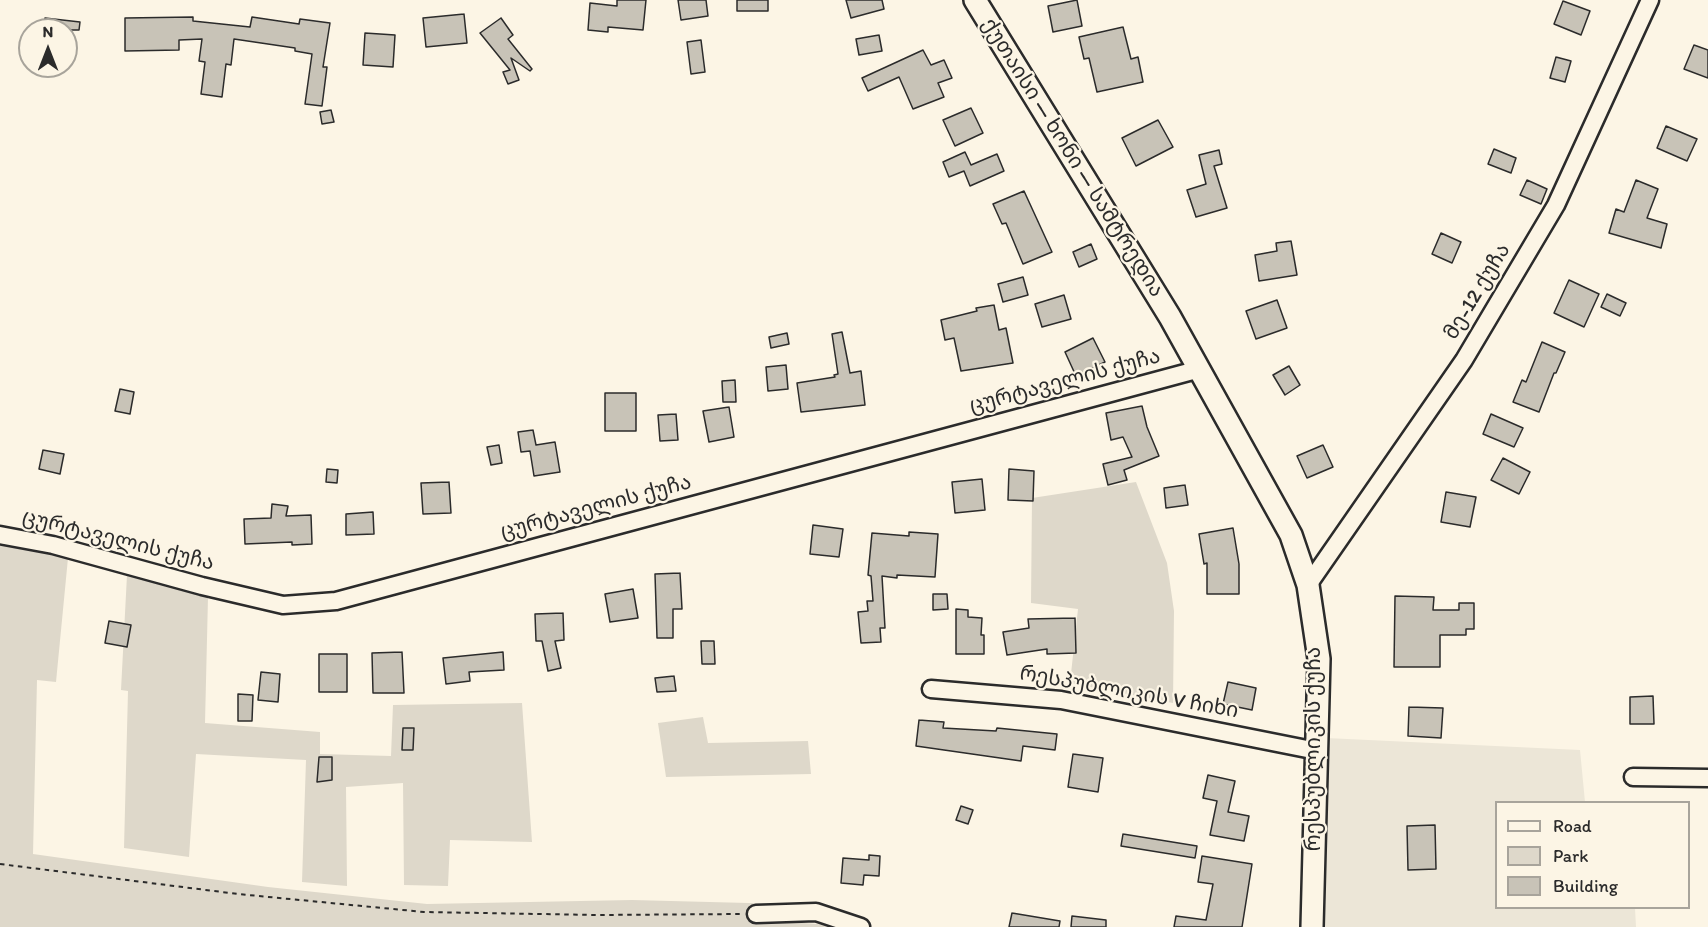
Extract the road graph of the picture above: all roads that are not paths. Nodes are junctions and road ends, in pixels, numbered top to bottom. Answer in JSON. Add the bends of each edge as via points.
{"nodes":[{"id":1,"x":975,"y":0,"type":"edge"},
{"id":2,"x":1650,"y":0,"type":"edge"},
{"id":3,"x":1170,"y":317,"type":"joint"},
{"id":4,"x":1200,"y":369,"type":"junction"},
{"id":5,"x":0,"y":535,"type":"edge"},
{"id":6,"x":1308,"y":585,"type":"junction"},
{"id":7,"x":932,"y":689,"type":"dead end"},
{"id":8,"x":1317,"y":751,"type":"junction"},
{"id":9,"x":1634,"y":777,"type":"dead end"},
{"id":10,"x":1708,"y":778,"type":"edge"},
{"id":11,"x":756,"y":914,"type":"road end"},
{"id":12,"x":861,"y":927,"type":"edge"},
{"id":13,"x":1312,"y":927,"type":"edge"}],
"edges":[{"from":1,"to":3,"type":"main road","name":"ქუთაისი — ხონი — სამტრედია"},
{"from":2,"to":6,"type":"street","name":"მე-12 ქუჩა","via":[[1556,205],[1464,360]]},
{"from":3,"to":4,"type":"main road","name":"რესპუბლიკის ქუჩა"},
{"from":4,"to":5,"type":"street","name":"ცურტაველის ქუჩა","via":[[336,601],[283,605]]},
{"from":4,"to":6,"type":"main road","name":"რესპუბლიკის ქუჩა","via":[[1291,535]]},
{"from":6,"to":8,"type":"main road","name":"რესპუბლიკის ქუჩა","via":[[1319,659]]},
{"from":7,"to":8,"type":"street","name":"რესპუბლიკის V ჩიხი","via":[[1060,700]]},
{"from":8,"to":13,"type":"main road","name":"რესპუბლიკის ქუჩა"},
{"from":9,"to":10,"type":"street"},
{"from":11,"to":12,"type":"street","via":[[816,912]]}]}
